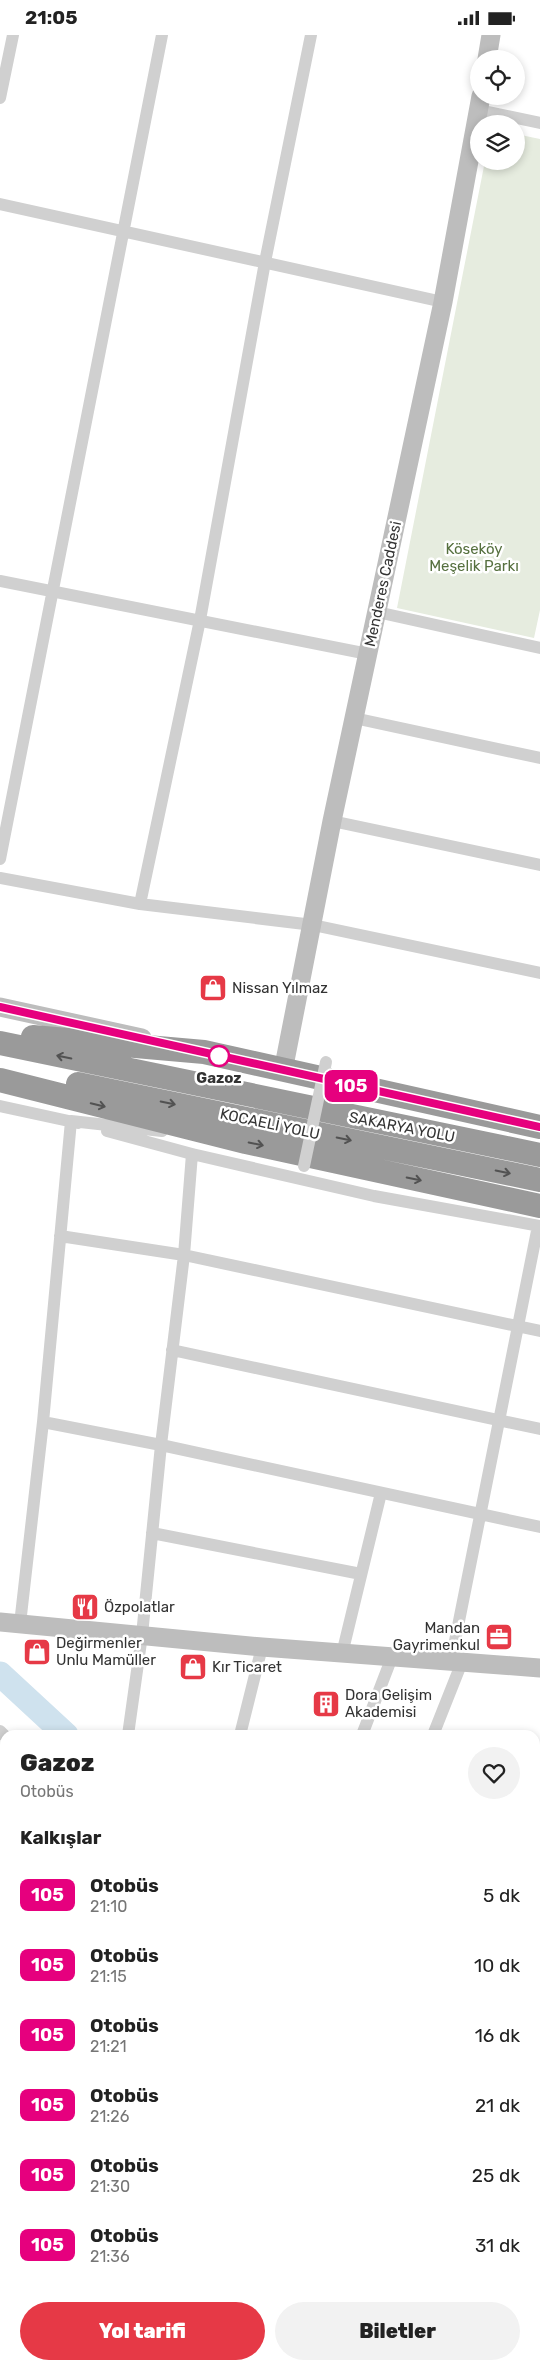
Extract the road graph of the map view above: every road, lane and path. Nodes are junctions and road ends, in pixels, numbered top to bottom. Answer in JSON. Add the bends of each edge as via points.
{"nodes":[{"id":1,"x":13,"y":35,"type":"edge"},
{"id":2,"x":162,"y":35,"type":"edge"},
{"id":3,"x":311,"y":35,"type":"edge"},
{"id":4,"x":491,"y":35,"type":"edge"},
{"id":5,"x":488,"y":50,"type":"edge"},
{"id":6,"x":0,"y":98,"type":"edge"},
{"id":7,"x":480,"y":105,"type":"edge"},
{"id":8,"x":486,"y":105,"type":"edge"},
{"id":9,"x":540,"y":123,"type":"edge"},
{"id":10,"x":0,"y":204,"type":"edge"},
{"id":11,"x":123,"y":231,"type":"junction"},
{"id":12,"x":264,"y":262,"type":"junction"},
{"id":13,"x":443,"y":302,"type":"junction"},
{"id":14,"x":0,"y":581,"type":"edge"},
{"id":15,"x":53,"y":591,"type":"junction"},
{"id":16,"x":377,"y":612,"type":"junction"},
{"id":17,"x":200,"y":620,"type":"junction"},
{"id":18,"x":540,"y":648,"type":"edge"},
{"id":19,"x":368,"y":654,"type":"junction"},
{"id":20,"x":354,"y":718,"type":"junction"},
{"id":21,"x":540,"y":758,"type":"edge"},
{"id":22,"x":332,"y":821,"type":"junction"},
{"id":23,"x":0,"y":859,"type":"edge"},
{"id":24,"x":540,"y":865,"type":"edge"},
{"id":25,"x":0,"y":878,"type":"edge"},
{"id":26,"x":140,"y":905,"type":"junction"},
{"id":27,"x":313,"y":925,"type":"junction"},
{"id":28,"x":540,"y":973,"type":"edge"},
{"id":29,"x":0,"y":1007,"type":"edge"},
{"id":30,"x":0,"y":1034,"type":"edge"},
{"id":31,"x":0,"y":1043,"type":"edge"},
{"id":32,"x":204,"y":1052,"type":"junction"},
{"id":33,"x":326,"y":1062,"type":"dead end"},
{"id":34,"x":0,"y":1068,"type":"edge"},
{"id":35,"x":283,"y":1071,"type":"junction"},
{"id":36,"x":0,"y":1080,"type":"edge"},
{"id":37,"x":0,"y":1106,"type":"edge"},
{"id":38,"x":70,"y":1121,"type":"junction"},
{"id":39,"x":540,"y":1127,"type":"edge"},
{"id":40,"x":227,"y":1138,"type":"junction"},
{"id":41,"x":192,"y":1154,"type":"junction"},
{"id":42,"x":540,"y":1155,"type":"edge"},
{"id":43,"x":304,"y":1166,"type":"dead end"},
{"id":44,"x":540,"y":1180,"type":"edge"},
{"id":45,"x":539,"y":1219,"type":"edge"},
{"id":46,"x":60,"y":1236,"type":"junction"},
{"id":47,"x":184,"y":1255,"type":"junction"},
{"id":48,"x":518,"y":1326,"type":"junction"},
{"id":49,"x":540,"y":1331,"type":"edge"},
{"id":50,"x":172,"y":1350,"type":"junction"},
{"id":51,"x":499,"y":1421,"type":"junction"},
{"id":52,"x":42,"y":1422,"type":"junction"},
{"id":53,"x":540,"y":1429,"type":"edge"},
{"id":54,"x":161,"y":1445,"type":"junction"},
{"id":55,"x":381,"y":1493,"type":"junction"},
{"id":56,"x":480,"y":1514,"type":"junction"},
{"id":57,"x":540,"y":1527,"type":"edge"},
{"id":58,"x":152,"y":1533,"type":"junction"},
{"id":59,"x":361,"y":1575,"type":"junction"},
{"id":60,"x":0,"y":1622,"type":"edge"},
{"id":61,"x":20,"y":1624,"type":"junction"},
{"id":62,"x":142,"y":1635,"type":"junction"},
{"id":63,"x":262,"y":1647,"type":"junction"},
{"id":64,"x":342,"y":1654,"type":"junction"},
{"id":65,"x":392,"y":1657,"type":"junction"},
{"id":66,"x":457,"y":1662,"type":"junction"},
{"id":67,"x":540,"y":1668,"type":"edge"},
{"id":68,"x":129,"y":1730,"type":"edge"},
{"id":69,"x":241,"y":1730,"type":"edge"},
{"id":70,"x":364,"y":1730,"type":"edge"},
{"id":71,"x":435,"y":1730,"type":"edge"}],
"edges":[{"from":1,"to":6,"type":"street"},
{"from":2,"to":11,"type":"street"},
{"from":3,"to":12,"type":"street"},
{"from":4,"to":5,"type":"main road"},
{"from":7,"to":13,"type":"main road","name":"Menderes Caddesi"},
{"from":8,"to":9,"type":"street"},
{"from":10,"to":11,"type":"street"},
{"from":11,"to":12,"type":"street"},
{"from":11,"to":15,"type":"street"},
{"from":12,"to":13,"type":"street"},
{"from":12,"to":17,"type":"street"},
{"from":13,"to":16,"type":"main road","name":"Menderes Caddesi"},
{"from":14,"to":15,"type":"street"},
{"from":15,"to":17,"type":"street"},
{"from":15,"to":23,"type":"street"},
{"from":16,"to":18,"type":"street"},
{"from":16,"to":19,"type":"main road","name":"Menderes Caddesi"},
{"from":17,"to":19,"type":"street"},
{"from":17,"to":26,"type":"street"},
{"from":19,"to":20,"type":"main road","name":"Menderes Caddesi"},
{"from":20,"to":21,"type":"street"},
{"from":20,"to":22,"type":"main road","name":"Menderes Caddesi"},
{"from":22,"to":24,"type":"street"},
{"from":22,"to":27,"type":"main road","name":"Menderes Caddesi"},
{"from":25,"to":26,"type":"street"},
{"from":26,"to":27,"type":"street"},
{"from":27,"to":28,"type":"street"},
{"from":27,"to":35,"type":"main road","name":"Menderes Caddesi"},
{"from":29,"to":32,"type":"main road"},
{"from":30,"to":32,"type":"highway"},
{"from":42,"to":31,"type":"highway","name":"SAKARYA YOLU","one_way":true},
{"from":32,"to":35,"type":"highway"},
{"from":33,"to":43,"type":"street","bridge":true},
{"from":34,"to":44,"type":"highway","name":"KOCAELİ YOLU","one_way":true},
{"from":35,"to":39,"type":"highway"},
{"from":36,"to":40,"type":"highway","one_way":true},
{"from":37,"to":38,"type":"street"},
{"from":38,"to":40,"type":"street"},
{"from":38,"to":41,"type":"street"},
{"from":38,"to":46,"type":"street"},
{"from":40,"to":45,"type":"highway","one_way":true},
{"from":41,"to":45,"type":"street","via":[[374,1196]]},
{"from":41,"to":47,"type":"street"},
{"from":45,"to":48,"type":"street"},
{"from":46,"to":47,"type":"street"},
{"from":46,"to":52,"type":"street"},
{"from":47,"to":48,"type":"street"},
{"from":47,"to":50,"type":"street"},
{"from":48,"to":49,"type":"street"},
{"from":48,"to":51,"type":"street"},
{"from":50,"to":51,"type":"street"},
{"from":50,"to":54,"type":"street"},
{"from":51,"to":53,"type":"street"},
{"from":51,"to":56,"type":"street"},
{"from":52,"to":54,"type":"street"},
{"from":52,"to":61,"type":"street"},
{"from":54,"to":55,"type":"street"},
{"from":54,"to":58,"type":"street"},
{"from":55,"to":56,"type":"street"},
{"from":55,"to":59,"type":"street"},
{"from":56,"to":57,"type":"street"},
{"from":56,"to":66,"type":"street"},
{"from":58,"to":59,"type":"street"},
{"from":58,"to":62,"type":"street"},
{"from":59,"to":64,"type":"street"},
{"from":60,"to":61,"type":"main road"},
{"from":61,"to":62,"type":"main road"},
{"from":62,"to":63,"type":"main road"},
{"from":62,"to":68,"type":"street"},
{"from":63,"to":64,"type":"main road"},
{"from":63,"to":69,"type":"street"},
{"from":64,"to":65,"type":"main road"},
{"from":65,"to":66,"type":"main road"},
{"from":65,"to":70,"type":"street"},
{"from":66,"to":67,"type":"main road"},
{"from":66,"to":71,"type":"street"}]}
